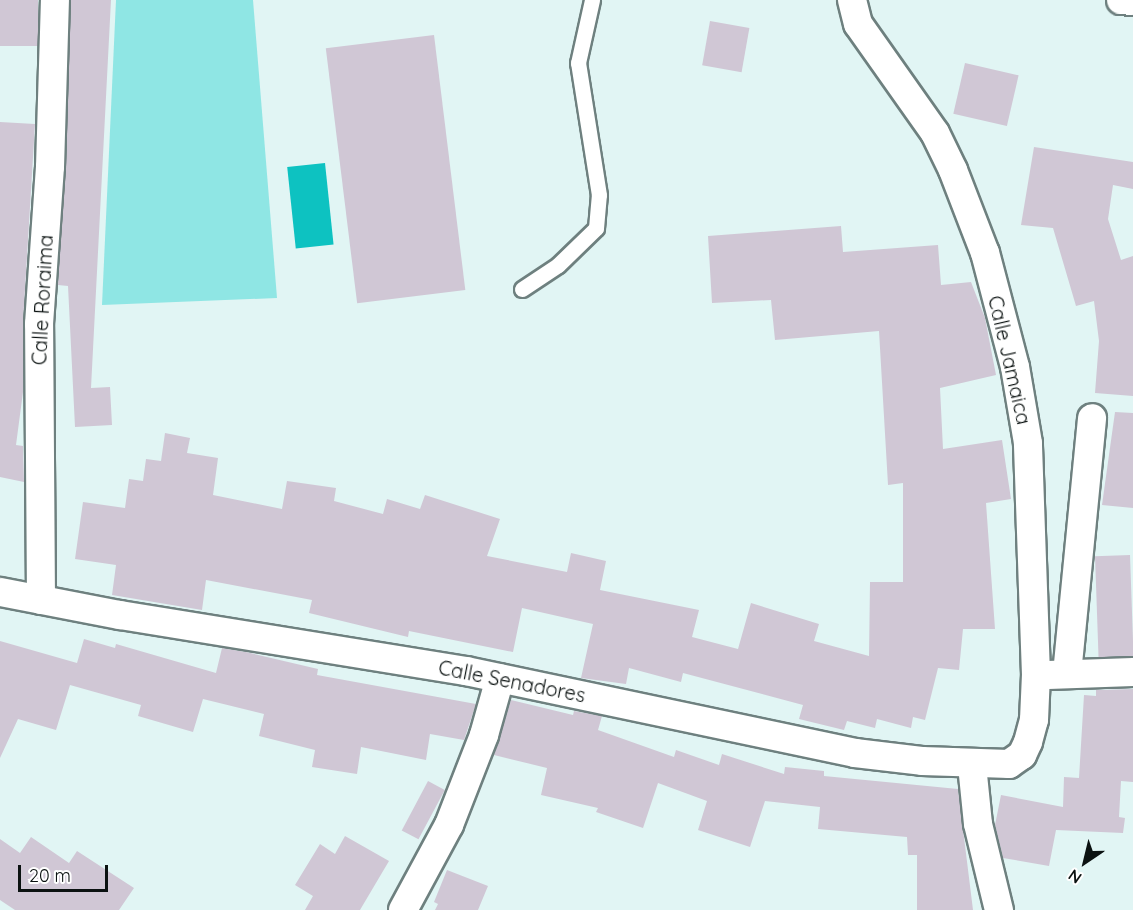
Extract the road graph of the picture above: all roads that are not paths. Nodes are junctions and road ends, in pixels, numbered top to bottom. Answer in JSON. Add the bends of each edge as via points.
{"nodes":[{"id":1,"x":54,"y":0,"type":"edge"},
{"id":2,"x":592,"y":0,"type":"edge"},
{"id":3,"x":852,"y":0,"type":"edge"},
{"id":4,"x":1120,"y":0,"type":"edge"},
{"id":5,"x":1133,"y":1,"type":"edge"},
{"id":6,"x":522,"y":289,"type":"dead end"},
{"id":7,"x":1092,"y":418,"type":"dead end"},
{"id":8,"x":0,"y":592,"type":"edge"},
{"id":9,"x":41,"y":600,"type":"junction"},
{"id":10,"x":1133,"y":672,"type":"edge"},
{"id":11,"x":1067,"y":674,"type":"junction"},
{"id":12,"x":1036,"y":675,"type":"junction"},
{"id":13,"x":500,"y":678,"type":"junction"},
{"id":14,"x":1022,"y":755,"type":"joint"},
{"id":15,"x":972,"y":765,"type":"junction"},
{"id":16,"x":403,"y":910,"type":"edge"},
{"id":17,"x":999,"y":910,"type":"edge"}],
"edges":[{"from":1,"to":9,"type":"street","name":"Calle Roraima","via":[[50,167],[39,324]]},
{"from":2,"to":6,"type":"lane","via":[[578,63],[599,195],[596,228],[558,265]]},
{"from":3,"to":12,"type":"street","name":"Calle Jamaica","via":[[858,24],[935,133],[985,253],[1015,367],[1029,443]]},
{"from":4,"to":5,"type":"street"},
{"from":7,"to":11,"type":"street"},
{"from":8,"to":9,"type":"street","name":"Calle Senadores"},
{"from":9,"to":13,"type":"street","name":"Calle Senadores"},
{"from":10,"to":11,"type":"street"},
{"from":11,"to":12,"type":"street"},
{"from":12,"to":14,"type":"street","name":"Calle Jamaica","via":[[1034,720]]},
{"from":13,"to":15,"type":"street","name":"Calle Senadores","via":[[799,743]]},
{"from":13,"to":16,"type":"street","via":[[484,735],[449,825]]},
{"from":14,"to":15,"type":"street","name":"Calle Senadores","via":[[1009,764]]},
{"from":15,"to":17,"type":"street","via":[[978,824]]}]}
